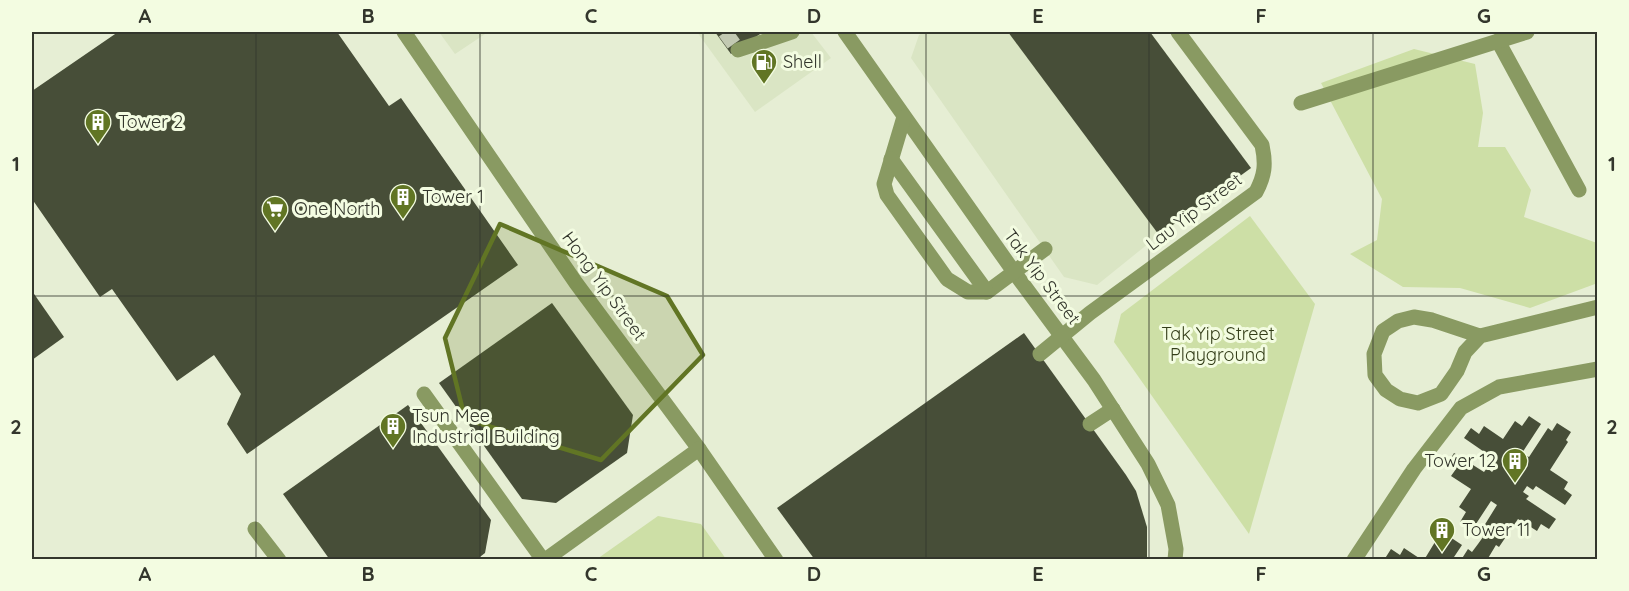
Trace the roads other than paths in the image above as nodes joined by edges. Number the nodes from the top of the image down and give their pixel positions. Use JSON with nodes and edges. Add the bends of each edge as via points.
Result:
{"nodes":[{"id":1,"x":404,"y":32,"type":"edge"},
{"id":2,"x":845,"y":32,"type":"edge"},
{"id":3,"x":1178,"y":32,"type":"edge"},
{"id":4,"x":1527,"y":32,"type":"edge"},
{"id":5,"x":784,"y":33,"type":"edge"},
{"id":6,"x":1498,"y":40,"type":"junction"},
{"id":7,"x":738,"y":50,"type":"dead end"},
{"id":8,"x":1301,"y":102,"type":"dead end"},
{"id":9,"x":904,"y":117,"type":"junction"},
{"id":10,"x":891,"y":159,"type":"junction"},
{"id":11,"x":1579,"y":190,"type":"dead end"},
{"id":12,"x":1045,"y":249,"type":"dead end"},
{"id":13,"x":1014,"y":272,"type":"junction"},
{"id":14,"x":987,"y":292,"type":"junction"},
{"id":15,"x":1598,"y":307,"type":"edge"},
{"id":16,"x":1062,"y":335,"type":"junction"},
{"id":17,"x":1480,"y":336,"type":"junction"},
{"id":18,"x":1040,"y":354,"type":"dead end"},
{"id":19,"x":1598,"y":369,"type":"edge"},
{"id":20,"x":424,"y":394,"type":"dead end"},
{"id":21,"x":1113,"y":409,"type":"junction"},
{"id":22,"x":1090,"y":424,"type":"dead end"},
{"id":23,"x":699,"y":449,"type":"junction"},
{"id":24,"x":255,"y":529,"type":"dead end"},
{"id":25,"x":279,"y":560,"type":"edge"},
{"id":26,"x":544,"y":560,"type":"edge"},
{"id":27,"x":776,"y":560,"type":"edge"},
{"id":28,"x":1175,"y":560,"type":"edge"},
{"id":29,"x":1354,"y":560,"type":"edge"}],
"edges":[{"from":1,"to":23,"type":"street","name":"Hong Yip Street","via":[[576,283]]},
{"from":2,"to":9,"type":"street","name":"Tak Yip Street"},
{"from":3,"to":16,"type":"street","name":"Lau Yip Street","via":[[1262,145],[1264,175],[1256,192]]},
{"from":4,"to":6,"type":"street"},
{"from":5,"to":7,"type":"street"},
{"from":6,"to":8,"type":"street"},
{"from":6,"to":11,"type":"street"},
{"from":9,"to":10,"type":"street"},
{"from":9,"to":13,"type":"street","name":"Tak Yip Street"},
{"from":10,"to":14,"type":"street"},
{"from":10,"to":14,"type":"street","via":[[884,184],[898,212],[947,279],[968,292]]},
{"from":12,"to":13,"type":"street"},
{"from":13,"to":14,"type":"street"},
{"from":13,"to":16,"type":"street","name":"Tak Yip Street"},
{"from":15,"to":17,"type":"street"},
{"from":16,"to":18,"type":"street","name":"Lau Yip Street"},
{"from":16,"to":21,"type":"street","name":"Tak Yip Street"},
{"from":17,"to":17,"type":"street","via":[[1465,352],[1441,394],[1418,403],[1393,395],[1376,375],[1374,354],[1383,331],[1398,321],[1414,317],[1432,320]]},
{"from":19,"to":29,"type":"street","via":[[1499,387],[1461,408],[1414,469]]},
{"from":20,"to":26,"type":"street"},
{"from":21,"to":22,"type":"street"},
{"from":21,"to":28,"type":"street","name":"Tak Yip Street","via":[[1148,464],[1168,506]]},
{"from":23,"to":26,"type":"street"},
{"from":23,"to":27,"type":"street","name":"Hong Yip Street"},
{"from":24,"to":25,"type":"street"}]}
